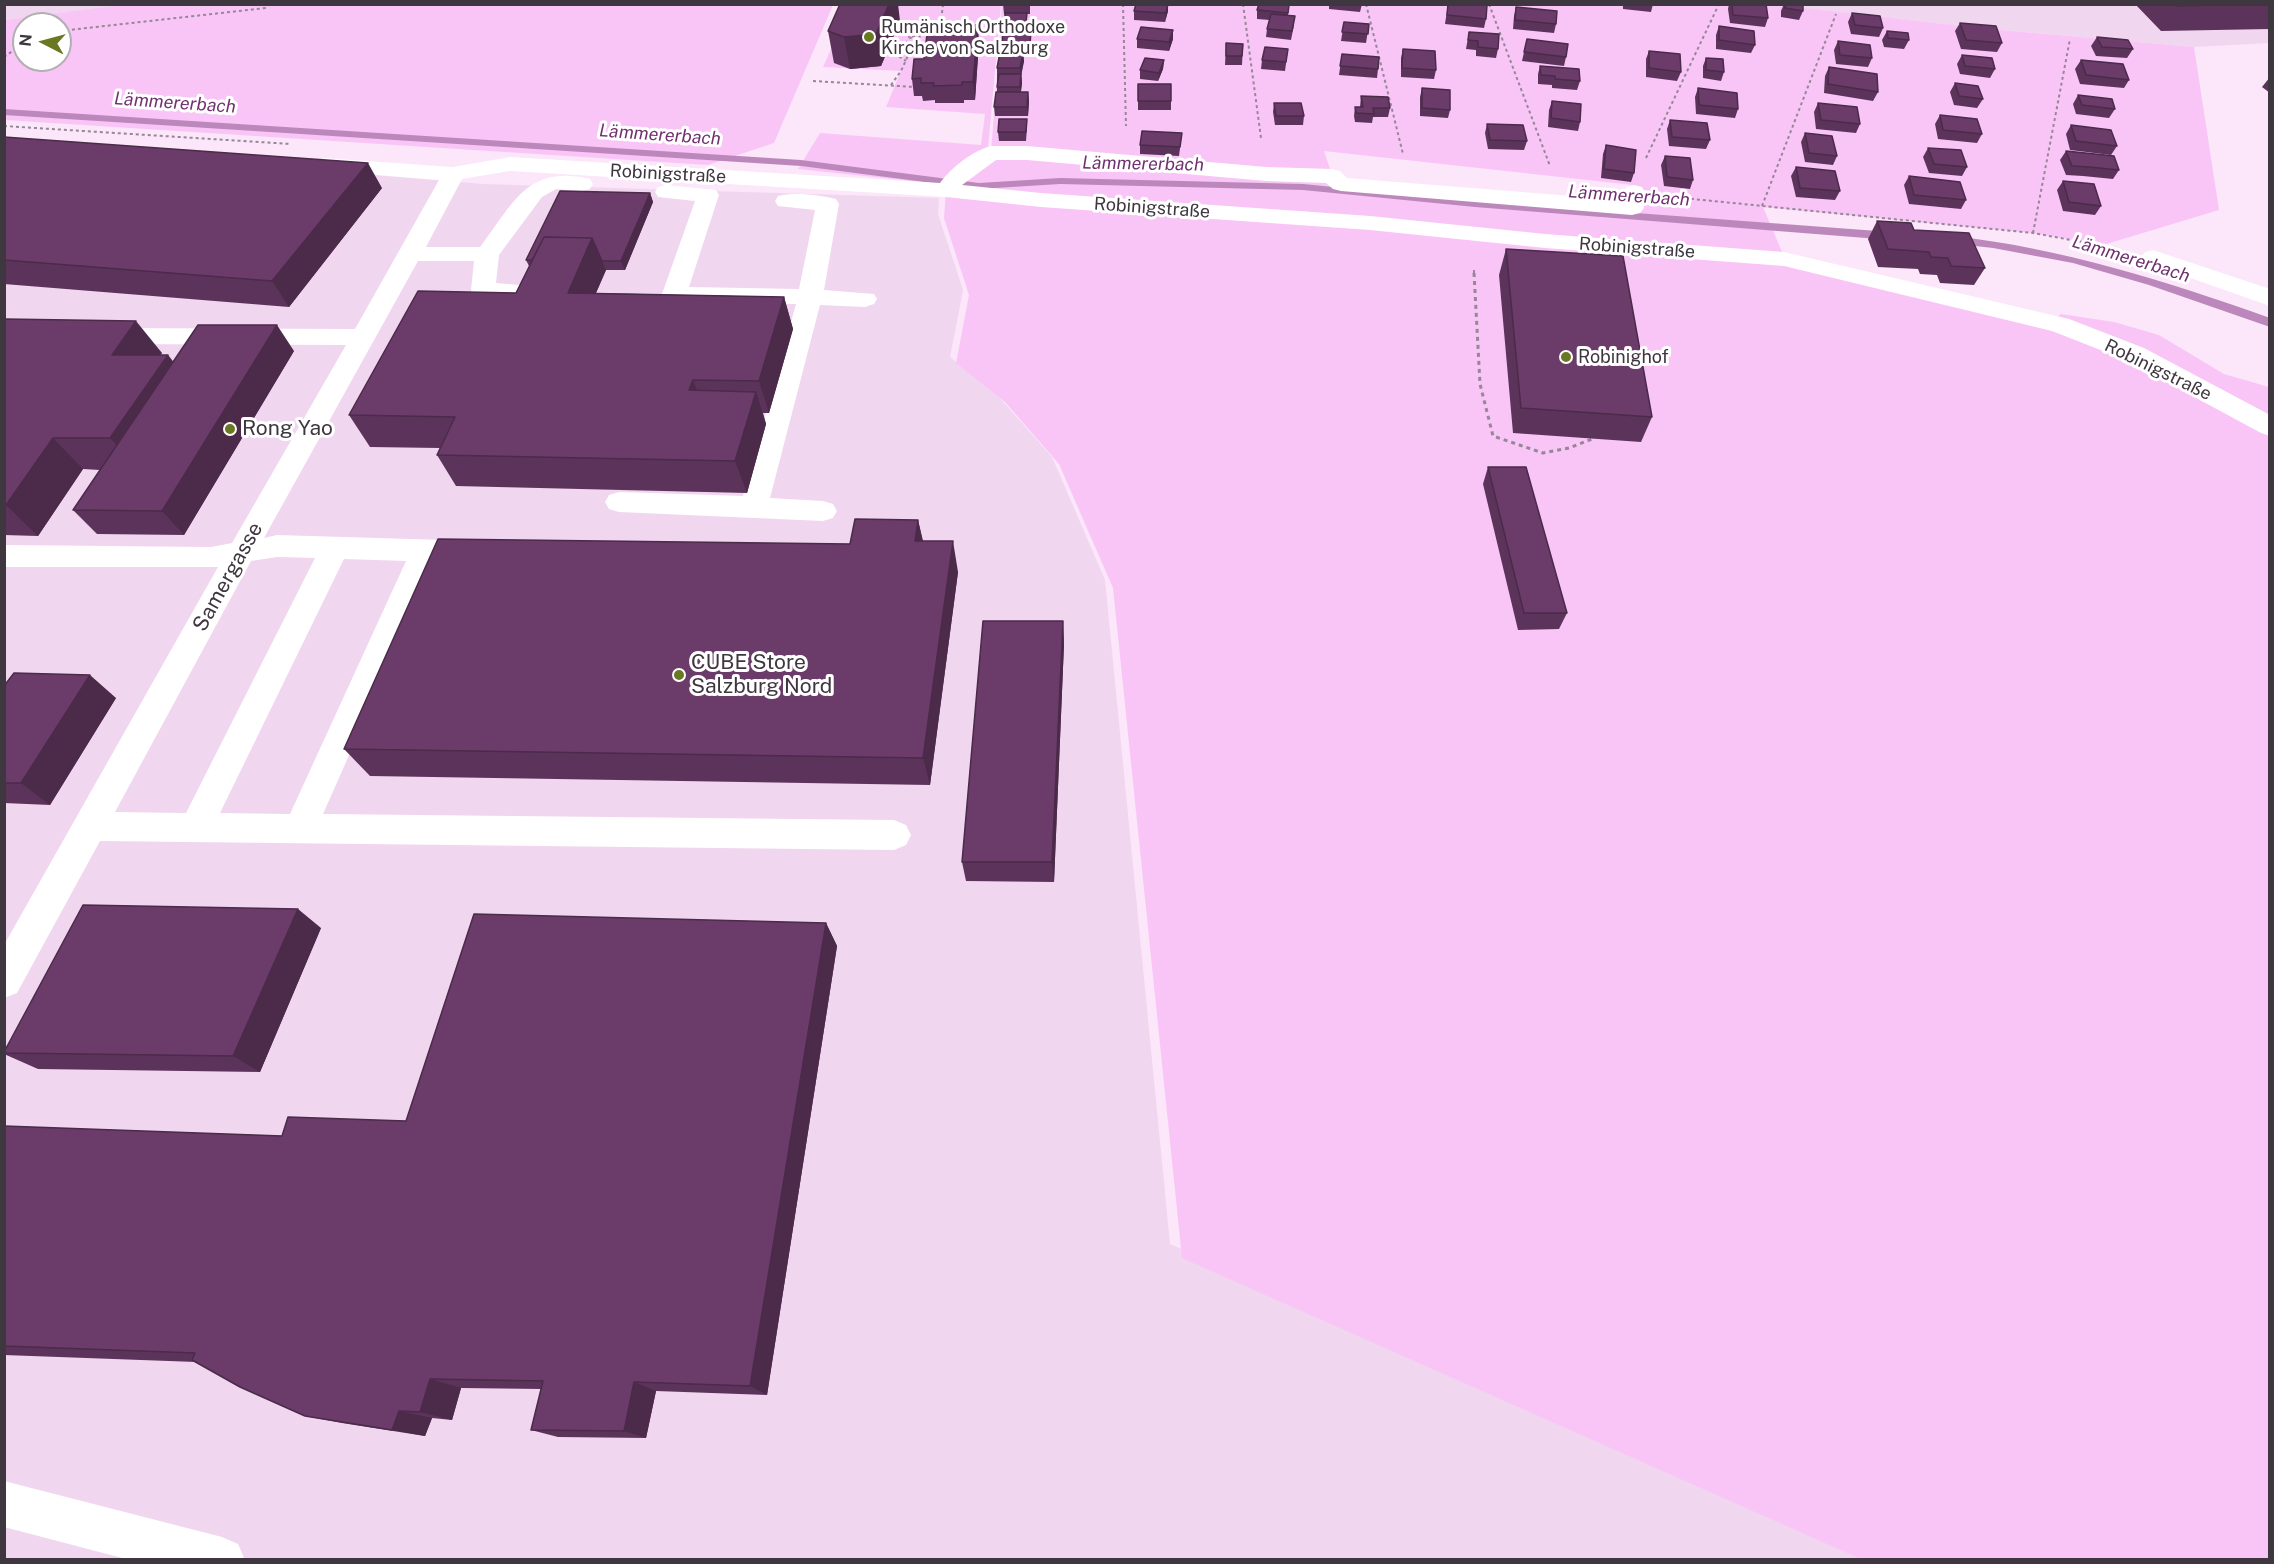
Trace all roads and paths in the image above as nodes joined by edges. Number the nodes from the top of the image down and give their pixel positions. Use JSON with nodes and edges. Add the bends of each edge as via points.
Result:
{"nodes":[{"id":1,"x":943,"y":4,"type":"edge"},
{"id":2,"x":1123,"y":4,"type":"edge"},
{"id":3,"x":1243,"y":4,"type":"edge"},
{"id":4,"x":1366,"y":4,"type":"edge"},
{"id":5,"x":1489,"y":4,"type":"edge"},
{"id":6,"x":1719,"y":4,"type":"edge"},
{"id":7,"x":266,"y":8,"type":"dead end"},
{"id":8,"x":1836,"y":14,"type":"dead end"},
{"id":9,"x":899,"y":24,"type":"dead end"},
{"id":10,"x":916,"y":24,"type":"junction"},
{"id":11,"x":940,"y":26,"type":"junction"},
{"id":12,"x":72,"y":30,"type":"edge"},
{"id":13,"x":916,"y":34,"type":"junction"},
{"id":14,"x":939,"y":39,"type":"edge"},
{"id":15,"x":2070,"y":39,"type":"dead end"},
{"id":16,"x":913,"y":40,"type":"junction"},
{"id":17,"x":906,"y":61,"type":"junction"},
{"id":18,"x":813,"y":81,"type":"dead end"},
{"id":19,"x":890,"y":86,"type":"junction"},
{"id":20,"x":915,"y":87,"type":"edge"},
{"id":21,"x":4,"y":126,"type":"edge"},
{"id":22,"x":292,"y":144,"type":"dead end"},
{"id":23,"x":1405,"y":161,"type":"dead end"},
{"id":24,"x":1127,"y":163,"type":"junction"},
{"id":25,"x":309,"y":164,"type":"edge"},
{"id":26,"x":453,"y":174,"type":"junction"},
{"id":27,"x":1266,"y":174,"type":"junction"},
{"id":28,"x":1554,"y":176,"type":"dead end"},
{"id":29,"x":951,"y":184,"type":"junction"},
{"id":30,"x":1634,"y":192,"type":"junction"},
{"id":31,"x":708,"y":195,"type":"junction"},
{"id":32,"x":1762,"y":206,"type":"junction"},
{"id":33,"x":2033,"y":233,"type":"junction"},
{"id":34,"x":410,"y":254,"type":"junction"},
{"id":35,"x":487,"y":254,"type":"junction"},
{"id":36,"x":2153,"y":257,"type":"joint"},
{"id":37,"x":1473,"y":274,"type":"dead end"},
{"id":38,"x":522,"y":291,"type":"edge"},
{"id":39,"x":810,"y":297,"type":"junction"},
{"id":40,"x":865,"y":298,"type":"dead end"},
{"id":41,"x":2270,"y":298,"type":"edge"},
{"id":42,"x":79,"y":336,"type":"edge"},
{"id":43,"x":362,"y":337,"type":"junction"},
{"id":44,"x":2270,"y":427,"type":"edge"},
{"id":45,"x":1592,"y":439,"type":"edge"},
{"id":46,"x":619,"y":502,"type":"edge"},
{"id":47,"x":754,"y":507,"type":"junction"},
{"id":48,"x":823,"y":511,"type":"dead end"},
{"id":49,"x":335,"y":548,"type":"junction"},
{"id":50,"x":425,"y":550,"type":"junction"},
{"id":51,"x":241,"y":553,"type":"junction"},
{"id":52,"x":502,"y":553,"type":"edge"},
{"id":53,"x":4,"y":556,"type":"edge"},
{"id":54,"x":90,"y":826,"type":"junction"},
{"id":55,"x":196,"y":827,"type":"junction"},
{"id":56,"x":300,"y":829,"type":"junction"},
{"id":57,"x":894,"y":835,"type":"dead end"},
{"id":58,"x":4,"y":981,"type":"edge"},
{"id":59,"x":4,"y":1504,"type":"edge"},
{"id":60,"x":222,"y":1560,"type":"edge"}],
"edges":[{"from":1,"to":11,"type":"path"},
{"from":2,"to":24,"type":"path"},
{"from":3,"to":27,"type":"path"},
{"from":4,"to":23,"type":"path"},
{"from":5,"to":28,"type":"path"},
{"from":6,"to":30,"type":"path","via":[[1633,185]]},
{"from":7,"to":12,"type":"path"},
{"from":8,"to":32,"type":"path"},
{"from":9,"to":10,"type":"path"},
{"from":10,"to":11,"type":"path"},
{"from":10,"to":13,"type":"path"},
{"from":11,"to":14,"type":"path"},
{"from":13,"to":16,"type":"path","via":[[909,37]]},
{"from":13,"to":16,"type":"path","via":[[921,37]]},
{"from":15,"to":33,"type":"path"},
{"from":16,"to":17,"type":"path"},
{"from":16,"to":17,"type":"path","via":[[888,50]]},
{"from":17,"to":19,"type":"path"},
{"from":18,"to":19,"type":"path"},
{"from":19,"to":20,"type":"path"},
{"from":21,"to":22,"type":"path"},
{"from":24,"to":27,"type":"street"},
{"from":24,"to":29,"type":"street","via":[[991,153]]},
{"from":25,"to":26,"type":"street","name":"Robinigstraße"},
{"from":26,"to":29,"type":"street","name":"Robinigstraße","via":[[510,164]]},
{"from":26,"to":34,"type":"street","name":"Samergasse"},
{"from":27,"to":30,"type":"street","via":[[1332,176],[1341,184],[1632,208]]},
{"from":29,"to":44,"type":"street","name":"Robinigstraße","via":[[1041,200],[1370,223],[1545,242],[1784,259],[2060,325],[2134,354]]},
{"from":30,"to":32,"type":"path"},
{"from":31,"to":35,"type":"street","via":[[552,182],[534,192]]},
{"from":31,"to":39,"type":"street","via":[[828,204]]},
{"from":31,"to":39,"type":"street","via":[[674,294]]},
{"from":32,"to":33,"type":"path"},
{"from":33,"to":36,"type":"path"},
{"from":34,"to":35,"type":"street"},
{"from":34,"to":43,"type":"street","name":"Samergasse"},
{"from":35,"to":38,"type":"street","via":[[483,290]]},
{"from":36,"to":41,"type":"street"},
{"from":37,"to":45,"type":"path","via":[[1480,384],[1493,436],[1543,453]]},
{"from":39,"to":40,"type":"street"},
{"from":39,"to":47,"type":"street"},
{"from":42,"to":43,"type":"street"},
{"from":43,"to":51,"type":"street","name":"Samergasse"},
{"from":46,"to":47,"type":"street"},
{"from":47,"to":48,"type":"street"},
{"from":49,"to":50,"type":"street"},
{"from":49,"to":51,"type":"street","via":[[277,546]]},
{"from":49,"to":55,"type":"street"},
{"from":50,"to":52,"type":"street"},
{"from":50,"to":56,"type":"street"},
{"from":51,"to":53,"type":"street","via":[[211,558]]},
{"from":51,"to":54,"type":"street","name":"Samergasse"},
{"from":54,"to":55,"type":"street"},
{"from":54,"to":58,"type":"street","name":"Samergasse"},
{"from":55,"to":56,"type":"street"},
{"from":56,"to":57,"type":"street"},
{"from":59,"to":60,"type":"street"}]}
